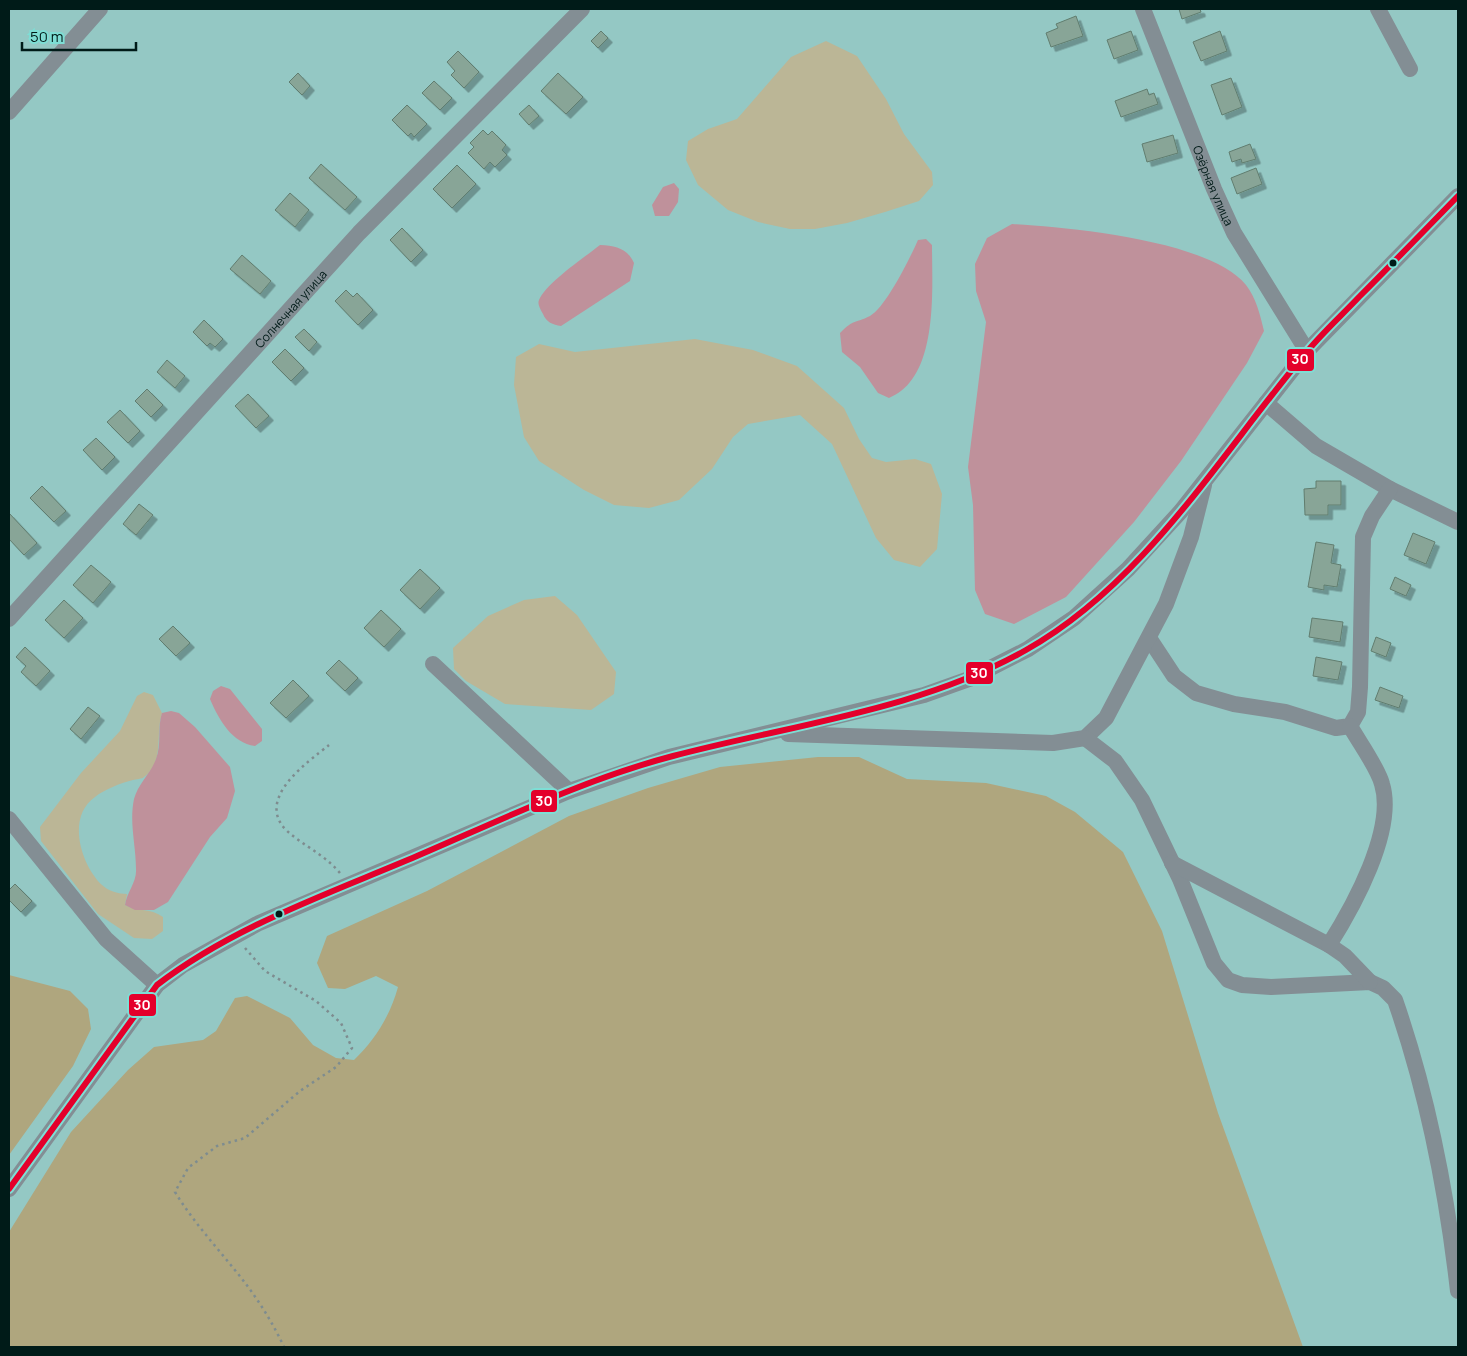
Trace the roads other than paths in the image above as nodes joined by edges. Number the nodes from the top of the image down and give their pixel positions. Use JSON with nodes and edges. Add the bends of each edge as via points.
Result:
{"nodes":[{"id":1,"x":100,"y":9,"type":"edge"},
{"id":2,"x":582,"y":9,"type":"edge"},
{"id":3,"x":1143,"y":9,"type":"edge"},
{"id":4,"x":1378,"y":9,"type":"edge"},
{"id":5,"x":1410,"y":70,"type":"dead end"},
{"id":6,"x":9,"y":112,"type":"edge"},
{"id":7,"x":1458,"y":196,"type":"edge"},
{"id":8,"x":1307,"y":351,"type":"junction"},
{"id":9,"x":1266,"y":403,"type":"junction"},
{"id":10,"x":1206,"y":478,"type":"junction"},
{"id":11,"x":1390,"y":489,"type":"junction"},
{"id":12,"x":1458,"y":522,"type":"edge"},
{"id":13,"x":9,"y":619,"type":"edge"},
{"id":14,"x":1149,"y":638,"type":"junction"},
{"id":15,"x":433,"y":664,"type":"dead end"},
{"id":16,"x":1350,"y":726,"type":"junction"},
{"id":17,"x":764,"y":733,"type":"junction"},
{"id":18,"x":1085,"y":738,"type":"junction"},
{"id":19,"x":569,"y":791,"type":"junction"},
{"id":20,"x":9,"y":819,"type":"edge"},
{"id":21,"x":1172,"y":862,"type":"junction"},
{"id":22,"x":1329,"y":945,"type":"junction"},
{"id":23,"x":1370,"y":982,"type":"junction"},
{"id":24,"x":157,"y":986,"type":"junction"},
{"id":25,"x":9,"y":1189,"type":"edge"},
{"id":26,"x":1458,"y":1291,"type":"edge"}],
"edges":[{"from":1,"to":6,"type":"street"},
{"from":2,"to":13,"type":"street","name":"Солнечная улица","via":[[360,233]]},
{"from":3,"to":8,"type":"street","name":"Озёрная улица","via":[[1234,233]]},
{"from":4,"to":5,"type":"street"},
{"from":7,"to":8,"type":"street"},
{"from":8,"to":9,"type":"street"},
{"from":9,"to":10,"type":"street"},
{"from":9,"to":11,"type":"street","via":[[1316,446]]},
{"from":10,"to":14,"type":"street","via":[[1191,537],[1166,604]]},
{"from":10,"to":17,"type":"street","via":[[1128,569],[1074,618],[1028,649],[969,679],[924,696]]},
{"from":11,"to":12,"type":"street"},
{"from":11,"to":16,"type":"street","via":[[1363,537],[1360,687],[1358,712]]},
{"from":14,"to":16,"type":"street","via":[[1174,676],[1196,693],[1234,704],[1285,712],[1336,728]]},
{"from":14,"to":18,"type":"street","via":[[1106,718]]},
{"from":15,"to":19,"type":"street"},
{"from":16,"to":22,"type":"street","via":[[1382,784],[1385,816],[1373,857],[1352,908]]},
{"from":17,"to":18,"type":"street","via":[[1053,743]]},
{"from":17,"to":19,"type":"street","via":[[669,757]]},
{"from":18,"to":21,"type":"street","via":[[1115,761],[1142,800]]},
{"from":19,"to":24,"type":"street","via":[[257,924],[183,964]]},
{"from":20,"to":24,"type":"street","via":[[106,939]]},
{"from":21,"to":22,"type":"street"},
{"from":21,"to":23,"type":"street","via":[[1214,963],[1228,980],[1242,985],[1272,987]]},
{"from":22,"to":23,"type":"street","via":[[1345,956]]},
{"from":23,"to":26,"type":"street","via":[[1383,988],[1395,1000],[1401,1016],[1430,1123],[1451,1230]]},
{"from":24,"to":25,"type":"street"}]}
